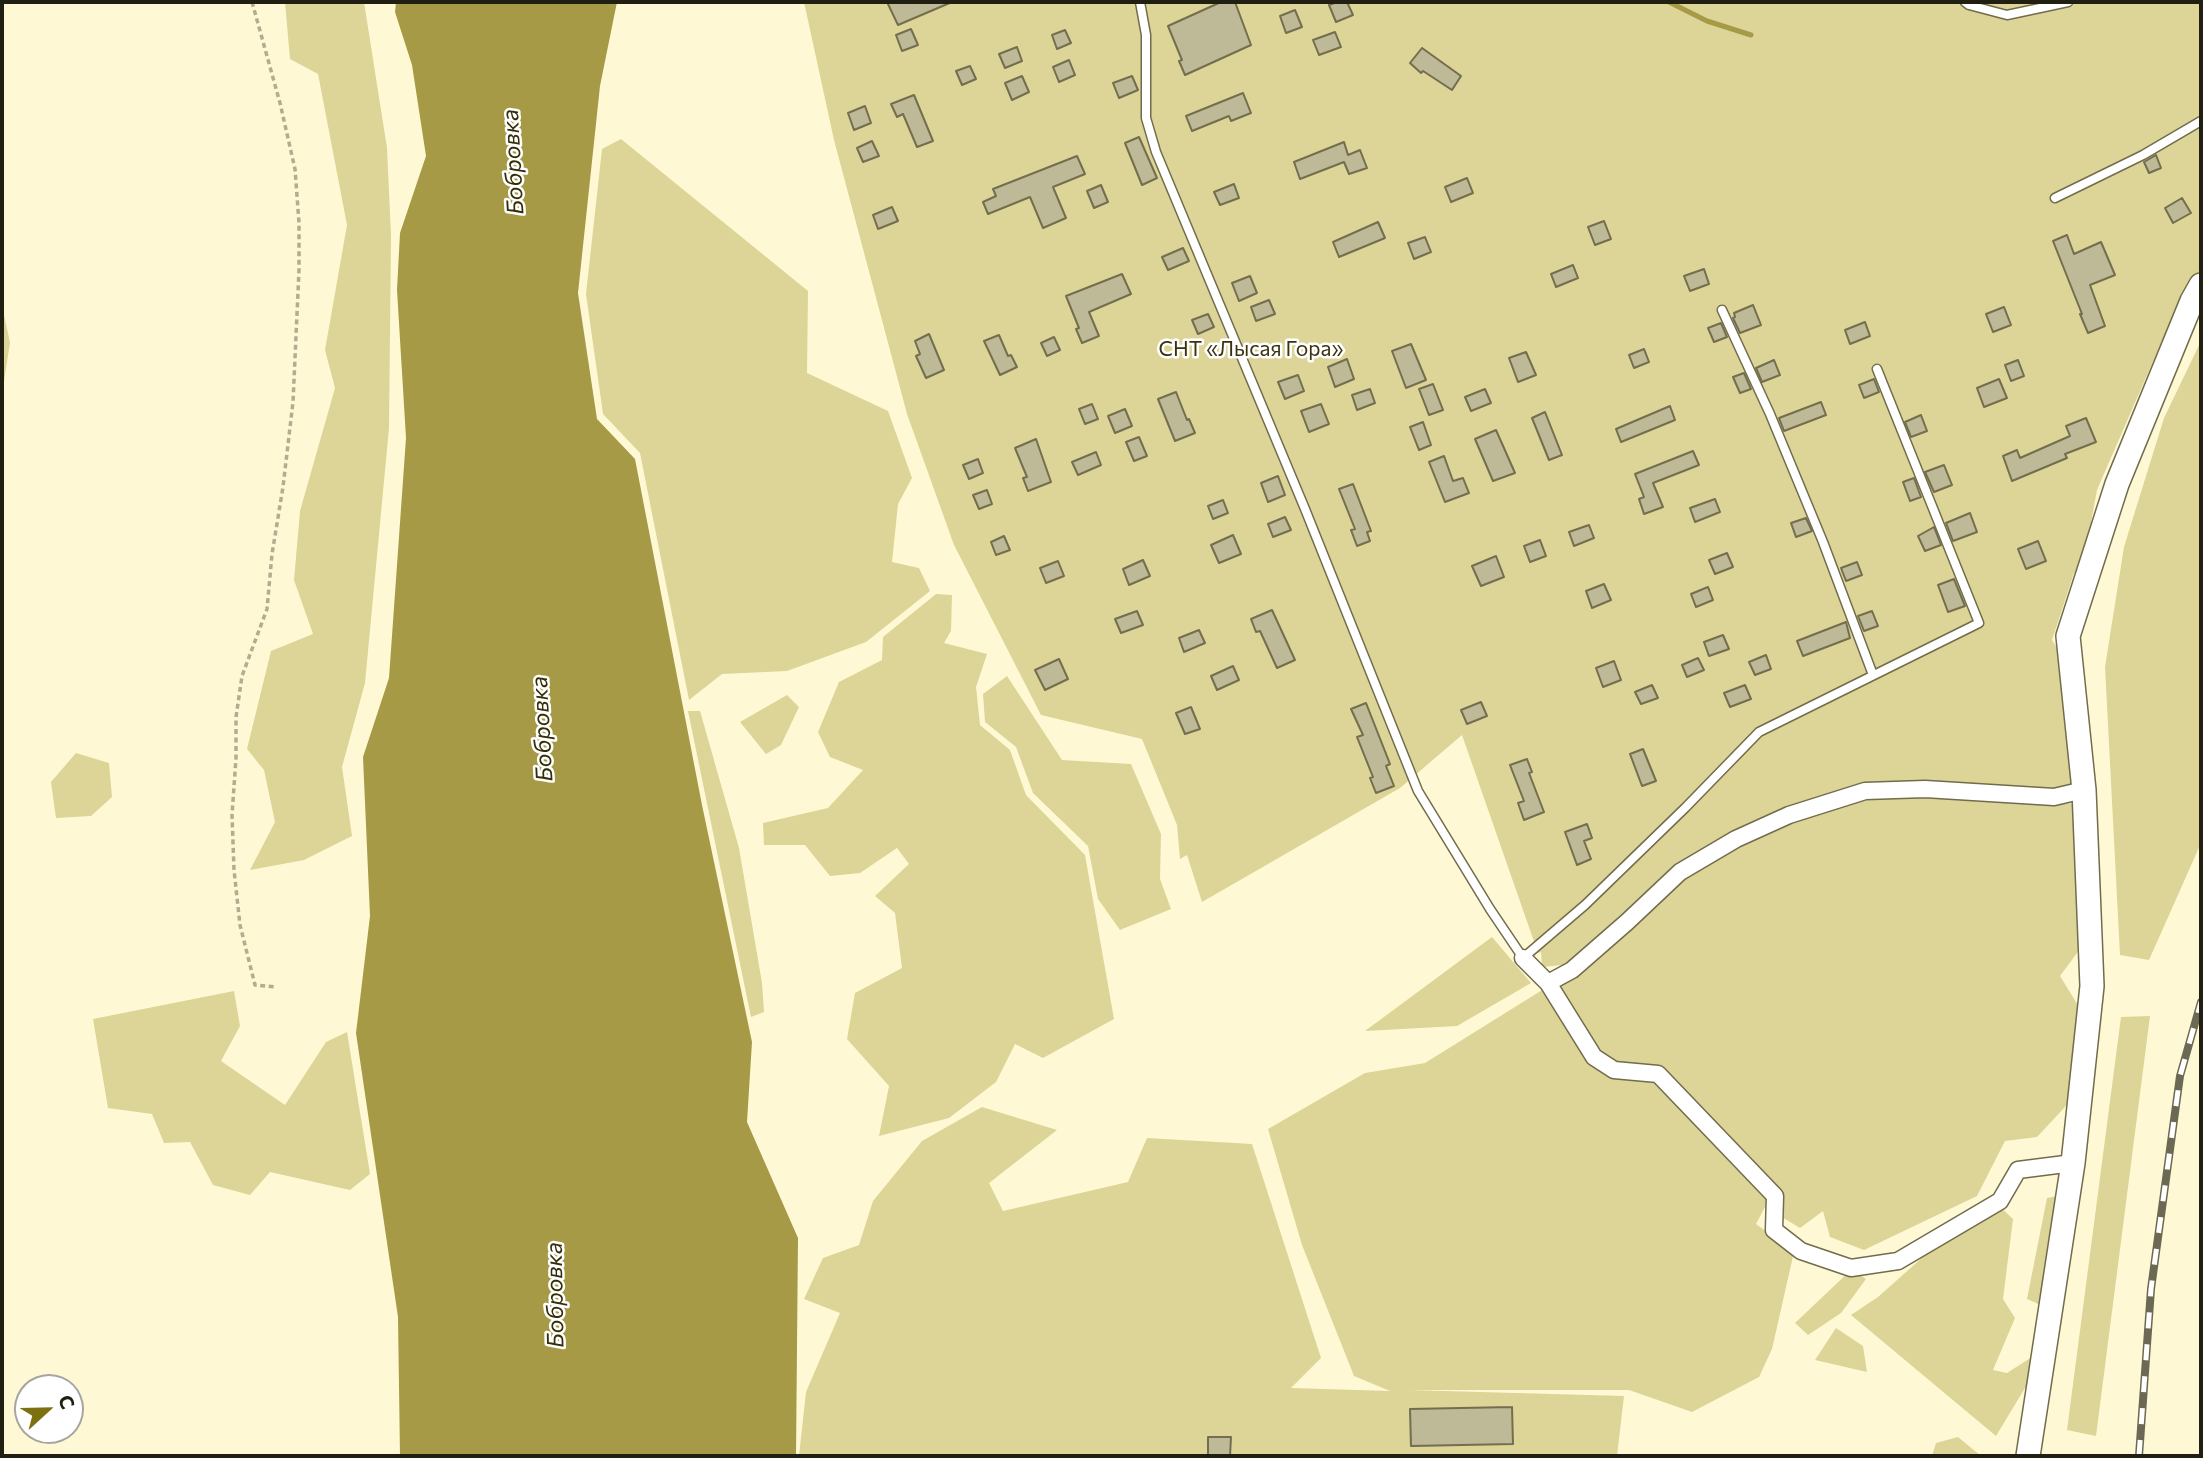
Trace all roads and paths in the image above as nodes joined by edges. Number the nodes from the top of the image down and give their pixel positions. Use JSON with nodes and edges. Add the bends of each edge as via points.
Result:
{"nodes":[{"id":1,"x":252,"y":2,"type":"edge"},
{"id":2,"x":1140,"y":2,"type":"edge"},
{"id":3,"x":1965,"y":2,"type":"edge"},
{"id":4,"x":2068,"y":2,"type":"edge"},
{"id":5,"x":2201,"y":121,"type":"edge"},
{"id":6,"x":2055,"y":198,"type":"dead end"},
{"id":7,"x":2201,"y":285,"type":"edge"},
{"id":8,"x":1722,"y":310,"type":"dead end"},
{"id":9,"x":1877,"y":369,"type":"dead end"},
{"id":10,"x":1873,"y":675,"type":"junction"},
{"id":11,"x":2084,"y":790,"type":"junction"},
{"id":12,"x":1523,"y":958,"type":"junction"},
{"id":13,"x":1548,"y":983,"type":"junction"},
{"id":14,"x":276,"y":987,"type":"dead end"},
{"id":15,"x":2073,"y":1163,"type":"junction"},
{"id":16,"x":2028,"y":1456,"type":"edge"}],
"edges":[{"from":1,"to":14,"type":"path","via":[[295,169],[299,223],[285,474],[267,609],[242,676],[232,815],[240,925],[255,985]]},
{"from":2,"to":12,"type":"lane","via":[[1146,34],[1146,118],[1156,152],[1418,791]]},
{"from":3,"to":4,"type":"lane","via":[[2007,15]]},
{"from":5,"to":6,"type":"lane"},
{"from":7,"to":11,"type":"main road","via":[[2117,484],[2067,636]]},
{"from":8,"to":10,"type":"lane","via":[[1824,542]]},
{"from":9,"to":10,"type":"lane","via":[[1979,623]]},
{"from":10,"to":12,"type":"lane","via":[[1759,732],[1585,905]]},
{"from":11,"to":13,"type":"street","via":[[2054,797],[1925,789],[1865,791],[1789,815],[1680,872],[1572,970]]},
{"from":11,"to":15,"type":"main road","via":[[2092,986]]},
{"from":12,"to":13,"type":"street"},
{"from":13,"to":15,"type":"street","via":[[1594,1057],[1614,1070],[1658,1074],[1775,1196],[1774,1230],[1801,1251],[1826,1260],[1851,1268],[1898,1261],[2000,1201],[2018,1170]]},
{"from":15,"to":16,"type":"main road"}]}
